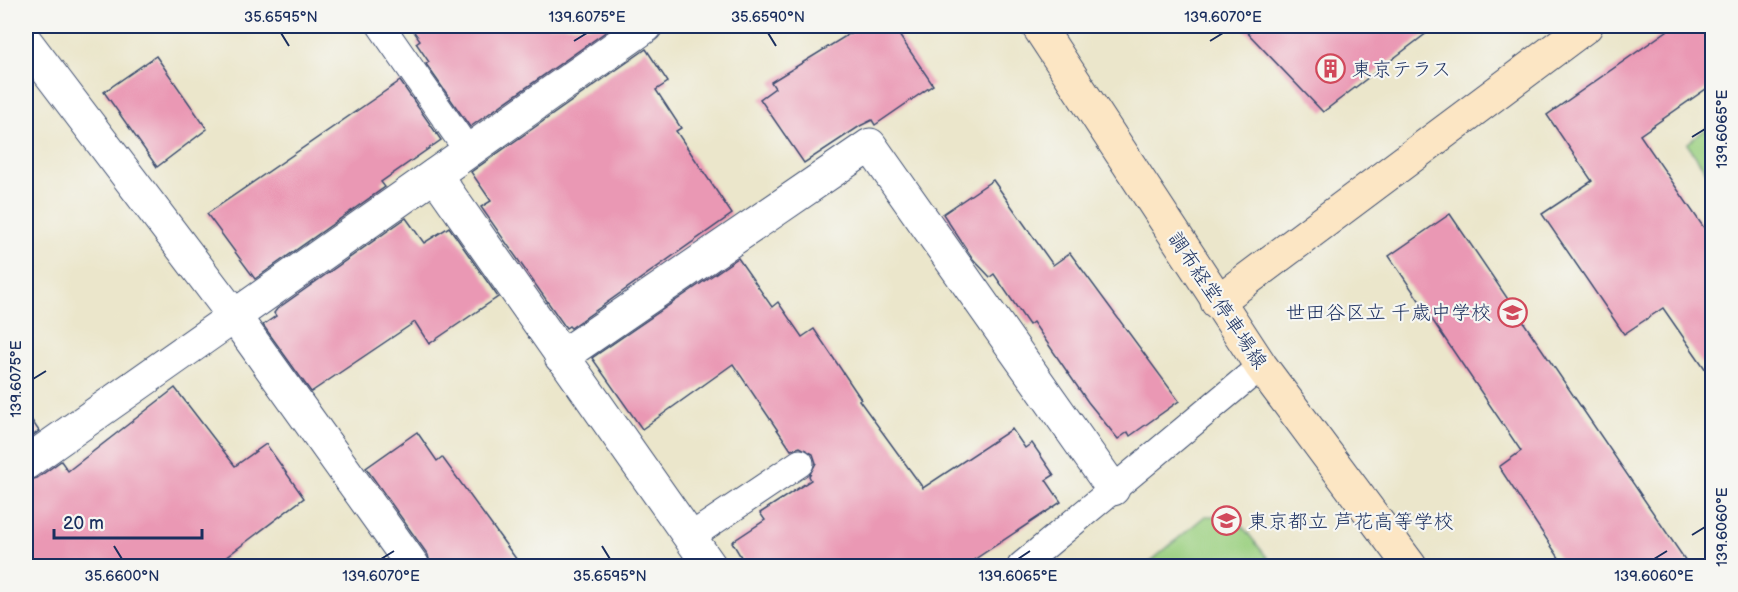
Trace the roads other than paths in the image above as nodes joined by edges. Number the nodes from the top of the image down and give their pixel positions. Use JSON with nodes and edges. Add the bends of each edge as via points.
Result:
{"nodes":[{"id":1,"x":381,"y":26,"type":"edge"},
{"id":2,"x":646,"y":26,"type":"edge"},
{"id":3,"x":1038,"y":26,"type":"edge"},
{"id":4,"x":1586,"y":26,"type":"edge"},
{"id":5,"x":26,"y":42,"type":"edge"},
{"id":6,"x":468,"y":151,"type":"junction"},
{"id":7,"x":435,"y":175,"type":"junction"},
{"id":8,"x":1217,"y":302,"type":"junction"},
{"id":9,"x":234,"y":316,"type":"junction"},
{"id":10,"x":561,"y":357,"type":"junction"},
{"id":11,"x":1261,"y":366,"type":"junction"},
{"id":12,"x":26,"y":463,"type":"edge"},
{"id":13,"x":800,"y":463,"type":"dead end"},
{"id":14,"x":1113,"y":489,"type":"junction"},
{"id":15,"x":690,"y":537,"type":"junction"},
{"id":16,"x":405,"y":563,"type":"edge"},
{"id":17,"x":710,"y":567,"type":"edge"},
{"id":18,"x":1021,"y":567,"type":"edge"},
{"id":19,"x":1410,"y":567,"type":"edge"}],
"edges":[{"from":1,"to":6,"type":"lane"},
{"from":2,"to":6,"type":"street"},
{"from":3,"to":8,"type":"main road","name":"調布経堂停車場線"},
{"from":4,"to":8,"type":"main road"},
{"from":5,"to":9,"type":"street"},
{"from":6,"to":7,"type":"street"},
{"from":7,"to":9,"type":"street"},
{"from":7,"to":10,"type":"street"},
{"from":8,"to":11,"type":"main road","name":"調布経堂停車場線"},
{"from":9,"to":12,"type":"street"},
{"from":9,"to":16,"type":"street"},
{"from":10,"to":14,"type":"street","via":[[870,145]]},
{"from":10,"to":15,"type":"street"},
{"from":11,"to":14,"type":"lane"},
{"from":11,"to":19,"type":"main road","name":"調布経堂停車場線"},
{"from":13,"to":15,"type":"lane"},
{"from":14,"to":18,"type":"lane"},
{"from":15,"to":17,"type":"street"}]}
